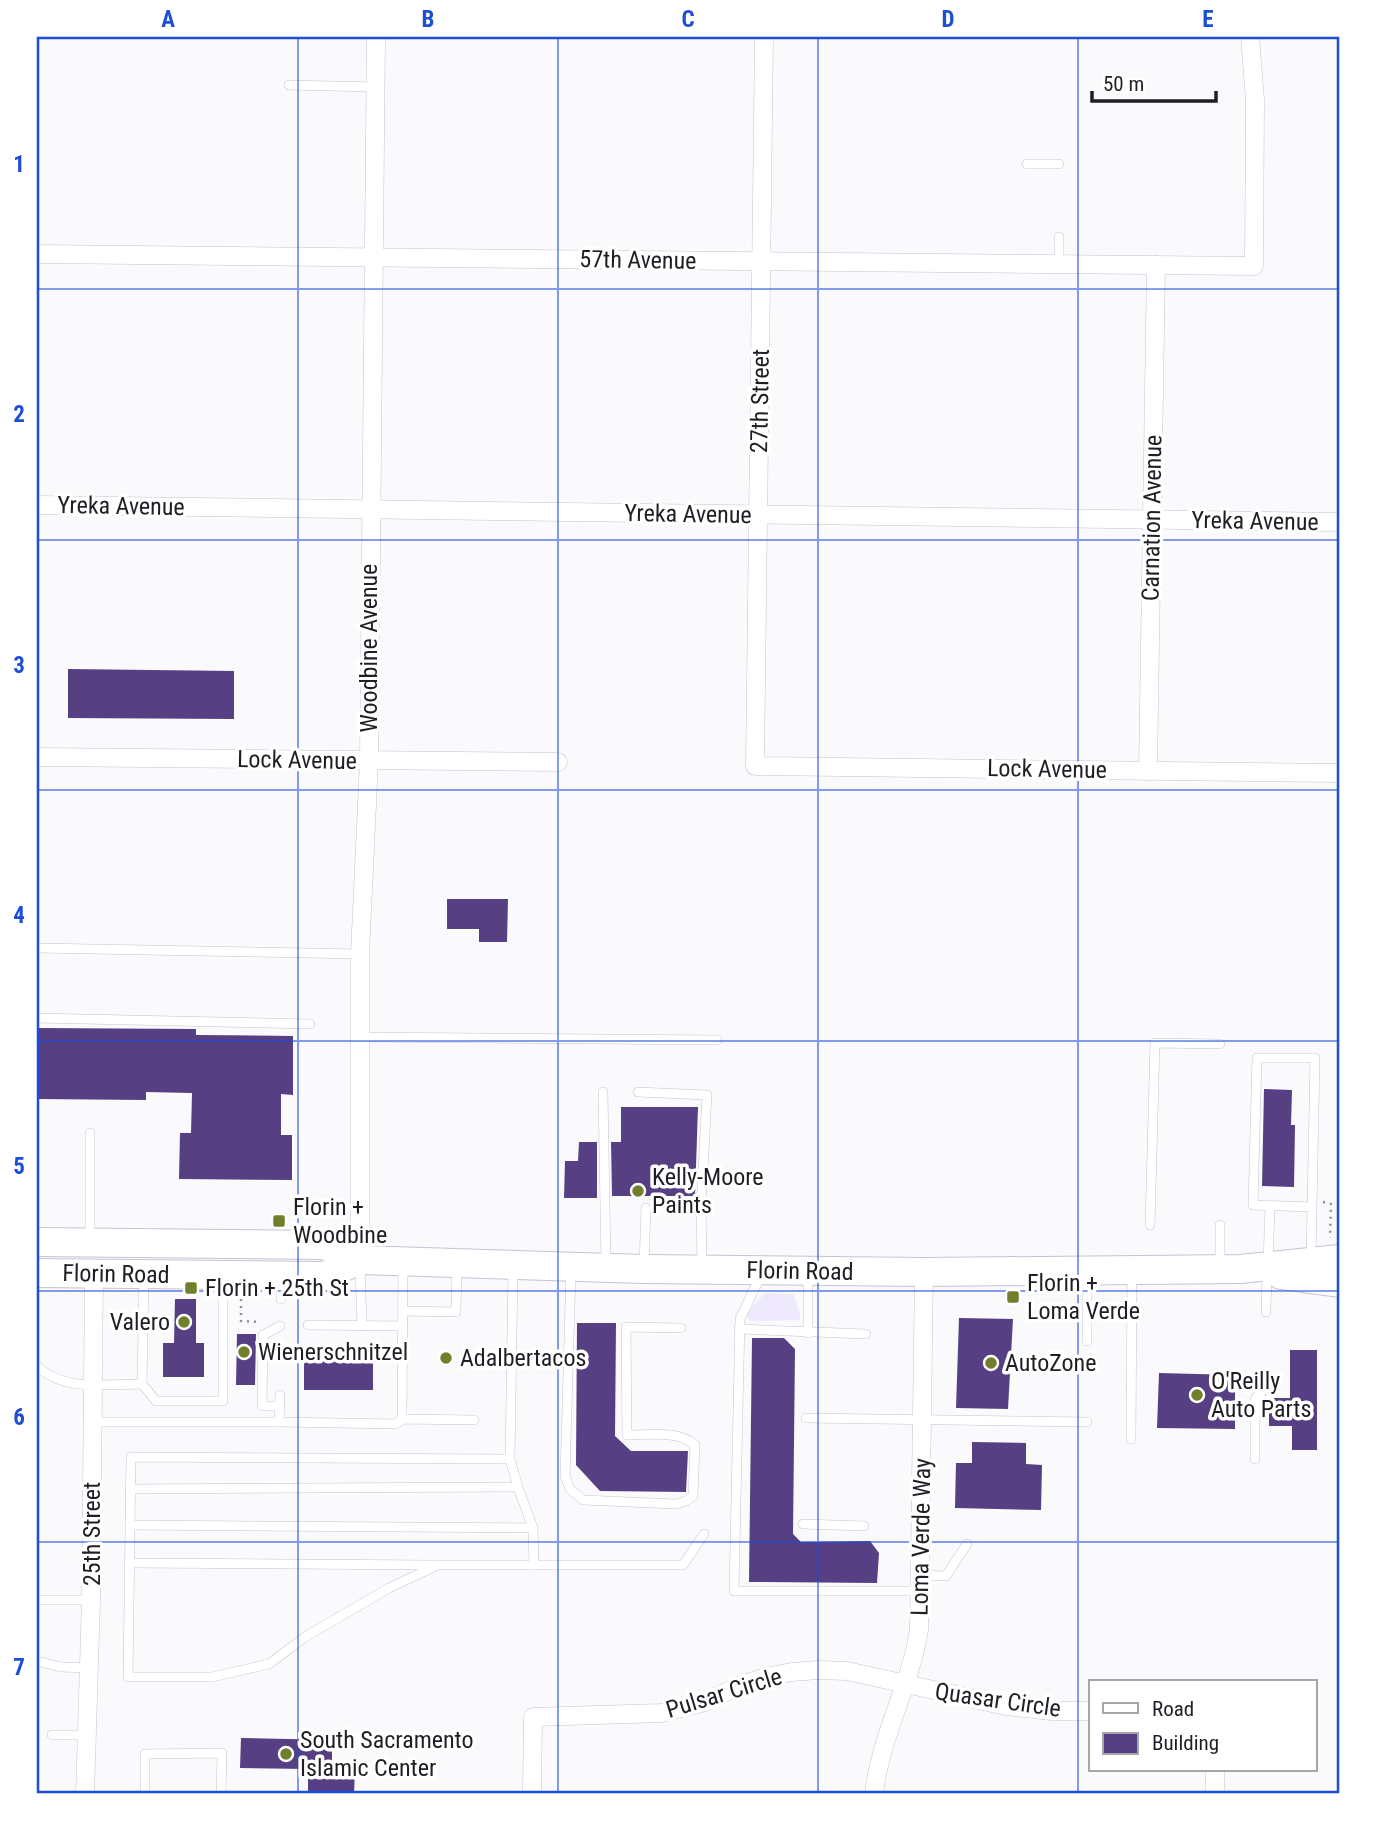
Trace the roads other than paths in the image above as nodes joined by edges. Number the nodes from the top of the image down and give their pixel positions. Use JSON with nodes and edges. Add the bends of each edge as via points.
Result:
{"nodes":[{"id":1,"x":376,"y":37,"type":"edge"},
{"id":2,"x":765,"y":37,"type":"edge"},
{"id":3,"x":1250,"y":37,"type":"edge"},
{"id":4,"x":289,"y":85,"type":"dead end"},
{"id":5,"x":375,"y":87,"type":"junction"},
{"id":6,"x":1027,"y":164,"type":"dead end"},
{"id":7,"x":1059,"y":164,"type":"dead end"},
{"id":8,"x":1059,"y":237,"type":"dead end"},
{"id":9,"x":37,"y":254,"type":"edge"},
{"id":10,"x":373,"y":257,"type":"junction"},
{"id":11,"x":761,"y":261,"type":"junction"},
{"id":12,"x":1059,"y":264,"type":"junction"},
{"id":13,"x":1156,"y":265,"type":"junction"},
{"id":14,"x":37,"y":505,"type":"edge"},
{"id":15,"x":370,"y":509,"type":"junction"},
{"id":16,"x":758,"y":515,"type":"junction"},
{"id":17,"x":1152,"y":520,"type":"junction"},
{"id":18,"x":1339,"y":522,"type":"edge"},
{"id":19,"x":37,"y":757,"type":"edge"},
{"id":20,"x":369,"y":761,"type":"junction"},
{"id":21,"x":558,"y":762,"type":"dead end"},
{"id":22,"x":755,"y":766,"type":"joint"},
{"id":23,"x":1148,"y":771,"type":"junction"},
{"id":24,"x":1339,"y":773,"type":"edge"},
{"id":25,"x":37,"y":948,"type":"edge"},
{"id":26,"x":360,"y":954,"type":"junction"},
{"id":27,"x":37,"y":1018,"type":"edge"},
{"id":28,"x":310,"y":1024,"type":"dead end"},
{"id":29,"x":360,"y":1037,"type":"junction"},
{"id":30,"x":717,"y":1040,"type":"dead end"},
{"id":31,"x":1220,"y":1044,"type":"dead end"},
{"id":32,"x":603,"y":1092,"type":"dead end"},
{"id":33,"x":638,"y":1092,"type":"dead end"},
{"id":34,"x":90,"y":1133,"type":"dead end"},
{"id":35,"x":1270,"y":1206,"type":"junction"},
{"id":36,"x":1312,"y":1207,"type":"junction"},
{"id":37,"x":646,"y":1208,"type":"dead end"},
{"id":38,"x":1150,"y":1224,"type":"dead end"},
{"id":39,"x":1220,"y":1225,"type":"dead end"},
{"id":40,"x":37,"y":1242,"type":"edge"},
{"id":41,"x":90,"y":1242,"type":"junction"},
{"id":42,"x":157,"y":1243,"type":"junction"},
{"id":43,"x":1339,"y":1258,"type":"edge"},
{"id":44,"x":360,"y":1260,"type":"junction"},
{"id":45,"x":403,"y":1262,"type":"junction"},
{"id":46,"x":1311,"y":1262,"type":"junction"},
{"id":47,"x":37,"y":1264,"type":"edge"},
{"id":48,"x":457,"y":1264,"type":"junction"},
{"id":49,"x":513,"y":1266,"type":"junction"},
{"id":50,"x":571,"y":1268,"type":"junction"},
{"id":51,"x":607,"y":1268,"type":"junction"},
{"id":52,"x":645,"y":1269,"type":"junction"},
{"id":53,"x":1249,"y":1269,"type":"junction"},
{"id":54,"x":702,"y":1270,"type":"junction"},
{"id":55,"x":764,"y":1270,"type":"junction"},
{"id":56,"x":1132,"y":1270,"type":"junction"},
{"id":57,"x":808,"y":1271,"type":"junction"},
{"id":58,"x":1087,"y":1271,"type":"junction"},
{"id":59,"x":924,"y":1272,"type":"junction"},
{"id":60,"x":37,"y":1273,"type":"edge"},
{"id":61,"x":94,"y":1274,"type":"junction"},
{"id":62,"x":144,"y":1274,"type":"junction"},
{"id":63,"x":222,"y":1275,"type":"junction"},
{"id":64,"x":1339,"y":1283,"type":"edge"},
{"id":65,"x":403,"y":1311,"type":"junction"},
{"id":66,"x":1266,"y":1312,"type":"dead end"},
{"id":67,"x":308,"y":1325,"type":"dead end"},
{"id":68,"x":280,"y":1326,"type":"dead end"},
{"id":69,"x":362,"y":1326,"type":"junction"},
{"id":70,"x":402,"y":1326,"type":"junction"},
{"id":71,"x":681,"y":1328,"type":"dead end"},
{"id":72,"x":739,"y":1329,"type":"junction"},
{"id":73,"x":808,"y":1332,"type":"junction"},
{"id":74,"x":866,"y":1334,"type":"dead end"},
{"id":75,"x":1087,"y":1341,"type":"dead end"},
{"id":76,"x":37,"y":1366,"type":"edge"},
{"id":77,"x":93,"y":1384,"type":"junction"},
{"id":78,"x":142,"y":1384,"type":"junction"},
{"id":79,"x":1267,"y":1386,"type":"dead end"},
{"id":80,"x":280,"y":1395,"type":"dead end"},
{"id":81,"x":280,"y":1406,"type":"junction"},
{"id":82,"x":806,"y":1418,"type":"dead end"},
{"id":83,"x":922,"y":1418,"type":"junction"},
{"id":84,"x":402,"y":1419,"type":"junction"},
{"id":85,"x":474,"y":1420,"type":"dead end"},
{"id":86,"x":93,"y":1422,"type":"junction"},
{"id":87,"x":279,"y":1422,"type":"junction"},
{"id":88,"x":1087,"y":1422,"type":"dead end"},
{"id":89,"x":1131,"y":1439,"type":"dead end"},
{"id":90,"x":510,"y":1459,"type":"junction"},
{"id":91,"x":1255,"y":1459,"type":"dead end"},
{"id":92,"x":518,"y":1488,"type":"junction"},
{"id":93,"x":130,"y":1489,"type":"junction"},
{"id":94,"x":803,"y":1524,"type":"dead end"},
{"id":95,"x":130,"y":1525,"type":"junction"},
{"id":96,"x":864,"y":1526,"type":"dead end"},
{"id":97,"x":533,"y":1528,"type":"junction"},
{"id":98,"x":704,"y":1534,"type":"dead end"},
{"id":99,"x":967,"y":1544,"type":"dead end"},
{"id":100,"x":130,"y":1563,"type":"junction"},
{"id":101,"x":438,"y":1565,"type":"junction"},
{"id":102,"x":534,"y":1565,"type":"junction"},
{"id":103,"x":920,"y":1583,"type":"junction"},
{"id":104,"x":37,"y":1600,"type":"edge"},
{"id":105,"x":91,"y":1600,"type":"junction"},
{"id":106,"x":37,"y":1661,"type":"edge"},
{"id":107,"x":88,"y":1668,"type":"junction"},
{"id":108,"x":906,"y":1685,"type":"junction"},
{"id":109,"x":1089,"y":1711,"type":"edge"},
{"id":110,"x":51,"y":1735,"type":"dead end"},
{"id":111,"x":86,"y":1735,"type":"junction"},
{"id":112,"x":1215,"y":1772,"type":"edge"},
{"id":113,"x":85,"y":1794,"type":"edge"},
{"id":114,"x":145,"y":1794,"type":"edge"},
{"id":115,"x":221,"y":1794,"type":"edge"},
{"id":116,"x":532,"y":1794,"type":"edge"},
{"id":117,"x":874,"y":1794,"type":"edge"},
{"id":118,"x":1215,"y":1794,"type":"edge"}],
"edges":[{"from":1,"to":5,"type":"street","name":"Woodbine Avenue"},
{"from":2,"to":11,"type":"street","name":"27th Street"},
{"from":3,"to":13,"type":"street","name":"57th Avenue","via":[[1255,100],[1254,266]]},
{"from":4,"to":5,"type":"lane"},
{"from":5,"to":10,"type":"street","name":"Woodbine Avenue"},
{"from":6,"to":7,"type":"lane"},
{"from":8,"to":12,"type":"lane"},
{"from":9,"to":10,"type":"street","name":"57th Avenue"},
{"from":10,"to":11,"type":"street","name":"57th Avenue"},
{"from":10,"to":15,"type":"street","name":"Woodbine Avenue"},
{"from":11,"to":12,"type":"street","name":"57th Avenue"},
{"from":11,"to":16,"type":"street","name":"27th Street"},
{"from":12,"to":13,"type":"street","name":"57th Avenue"},
{"from":13,"to":17,"type":"street","name":"Carnation Avenue"},
{"from":14,"to":15,"type":"street","name":"Yreka Avenue"},
{"from":15,"to":16,"type":"street","name":"Yreka Avenue"},
{"from":15,"to":20,"type":"street","name":"Woodbine Avenue"},
{"from":16,"to":17,"type":"street","name":"Yreka Avenue"},
{"from":16,"to":22,"type":"street","name":"27th Street"},
{"from":17,"to":18,"type":"street","name":"Yreka Avenue"},
{"from":17,"to":23,"type":"street","name":"Carnation Avenue"},
{"from":19,"to":20,"type":"street","name":"Lock Avenue"},
{"from":20,"to":21,"type":"street","name":"Lock Avenue"},
{"from":20,"to":26,"type":"street","name":"Woodbine Avenue"},
{"from":22,"to":23,"type":"street","name":"Lock Avenue"},
{"from":23,"to":24,"type":"street","name":"Lock Avenue"},
{"from":25,"to":26,"type":"lane"},
{"from":26,"to":29,"type":"street","name":"Woodbine Avenue"},
{"from":27,"to":28,"type":"lane"},
{"from":29,"to":30,"type":"lane"},
{"from":29,"to":44,"type":"street","name":"Woodbine Avenue"},
{"from":31,"to":38,"type":"lane","via":[[1155,1043]]},
{"from":32,"to":51,"type":"lane"},
{"from":33,"to":54,"type":"lane","via":[[707,1095]]},
{"from":34,"to":41,"type":"lane"},
{"from":35,"to":36,"type":"lane"},
{"from":35,"to":36,"type":"lane","via":[[1253,1205],[1257,1058],[1315,1058]]},
{"from":35,"to":53,"type":"lane"},
{"from":36,"to":46,"type":"lane"},
{"from":37,"to":52,"type":"lane"},
{"from":39,"to":53,"type":"lane"},
{"from":40,"to":41,"type":"main road","name":"Florin Road"},
{"from":41,"to":42,"type":"main road","name":"Florin Road"},
{"from":41,"to":47,"type":"main road"},
{"from":42,"to":44,"type":"main road","name":"Florin Road","via":[[324,1245]]},
{"from":42,"to":61,"type":"main road"},
{"from":43,"to":46,"type":"main road","name":"Florin Road"},
{"from":44,"to":45,"type":"main road","name":"Florin Road"},
{"from":44,"to":63,"type":"main road","name":"Florin Road","via":[[281,1287]]},
{"from":44,"to":69,"type":"lane"},
{"from":45,"to":48,"type":"main road","name":"Florin Road"},
{"from":45,"to":65,"type":"lane"},
{"from":46,"to":53,"type":"main road","name":"Florin Road"},
{"from":48,"to":49,"type":"main road","name":"Florin Road"},
{"from":48,"to":65,"type":"lane","via":[[456,1312]]},
{"from":49,"to":50,"type":"main road","name":"Florin Road"},
{"from":49,"to":90,"type":"lane"},
{"from":50,"to":51,"type":"main road","name":"Florin Road"},
{"from":50,"to":71,"type":"lane","via":[[565,1476],[570,1489],[583,1500],[676,1504],[693,1496],[695,1445],[690,1440],[627,1435],[626,1327]]},
{"from":51,"to":52,"type":"main road","name":"Florin Road"},
{"from":52,"to":54,"type":"main road","name":"Florin Road"},
{"from":53,"to":56,"type":"main road","name":"Florin Road"},
{"from":53,"to":64,"type":"main road","name":"Florin Road"},
{"from":53,"to":66,"type":"lane"},
{"from":54,"to":55,"type":"main road","name":"Florin Road"},
{"from":55,"to":57,"type":"main road","name":"Florin Road"},
{"from":55,"to":72,"type":"lane"},
{"from":56,"to":58,"type":"main road","name":"Florin Road"},
{"from":56,"to":89,"type":"lane"},
{"from":57,"to":59,"type":"main road","name":"Florin Road"},
{"from":57,"to":73,"type":"lane"},
{"from":58,"to":59,"type":"main road","name":"Florin Road"},
{"from":58,"to":75,"type":"lane"},
{"from":59,"to":83,"type":"street","name":"Loma Verde Way"},
{"from":60,"to":61,"type":"main road","name":"Florin Road"},
{"from":61,"to":62,"type":"main road","name":"Florin Road"},
{"from":61,"to":77,"type":"street","name":"25th Street"},
{"from":62,"to":63,"type":"main road","name":"Florin Road"},
{"from":62,"to":78,"type":"lane"},
{"from":63,"to":78,"type":"lane","via":[[223,1401],[156,1401]]},
{"from":65,"to":70,"type":"lane"},
{"from":67,"to":69,"type":"lane"},
{"from":68,"to":81,"type":"lane","via":[[263,1335],[262,1406]]},
{"from":69,"to":70,"type":"lane"},
{"from":70,"to":84,"type":"lane"},
{"from":72,"to":73,"type":"lane"},
{"from":72,"to":103,"type":"lane","via":[[734,1591]]},
{"from":73,"to":74,"type":"lane"},
{"from":76,"to":77,"type":"lane","via":[[48,1377],[65,1383]]},
{"from":77,"to":78,"type":"lane"},
{"from":77,"to":86,"type":"street","name":"25th Street"},
{"from":79,"to":91,"type":"lane","via":[[1255,1399]]},
{"from":80,"to":81,"type":"lane"},
{"from":81,"to":87,"type":"lane"},
{"from":82,"to":83,"type":"lane"},
{"from":83,"to":88,"type":"lane"},
{"from":83,"to":103,"type":"street","name":"Loma Verde Way"},
{"from":84,"to":85,"type":"lane"},
{"from":84,"to":87,"type":"lane","via":[[396,1424]]},
{"from":86,"to":87,"type":"lane"},
{"from":86,"to":105,"type":"street","name":"25th Street"},
{"from":90,"to":92,"type":"lane"},
{"from":90,"to":93,"type":"lane","via":[[131,1457]]},
{"from":92,"to":93,"type":"lane"},
{"from":92,"to":97,"type":"lane"},
{"from":93,"to":95,"type":"lane"},
{"from":94,"to":96,"type":"lane"},
{"from":95,"to":97,"type":"lane"},
{"from":95,"to":100,"type":"lane"},
{"from":97,"to":102,"type":"lane"},
{"from":98,"to":102,"type":"lane","via":[[683,1565]]},
{"from":99,"to":103,"type":"lane","via":[[946,1576]]},
{"from":100,"to":101,"type":"lane"},
{"from":100,"to":101,"type":"lane","via":[[128,1677],[212,1678],[269,1664],[305,1637]]},
{"from":101,"to":102,"type":"lane"},
{"from":103,"to":108,"type":"street","name":"Loma Verde Way","via":[[919,1630]]},
{"from":104,"to":105,"type":"lane"},
{"from":105,"to":107,"type":"street","name":"25th Street"},
{"from":106,"to":107,"type":"lane"},
{"from":107,"to":111,"type":"street","name":"25th Street"},
{"from":108,"to":109,"type":"street","name":"Quasar Circle","via":[[1006,1706]]},
{"from":108,"to":116,"type":"street","name":"Pulsar Circle","via":[[847,1671],[792,1672],[661,1713],[533,1717]]},
{"from":108,"to":117,"type":"street","name":"Loma Verde Way","via":[[882,1752]]},
{"from":110,"to":111,"type":"lane"},
{"from":111,"to":113,"type":"street","name":"25th Street"},
{"from":112,"to":118,"type":"street"},
{"from":114,"to":115,"type":"lane","via":[[145,1754],[222,1753]]}]}
